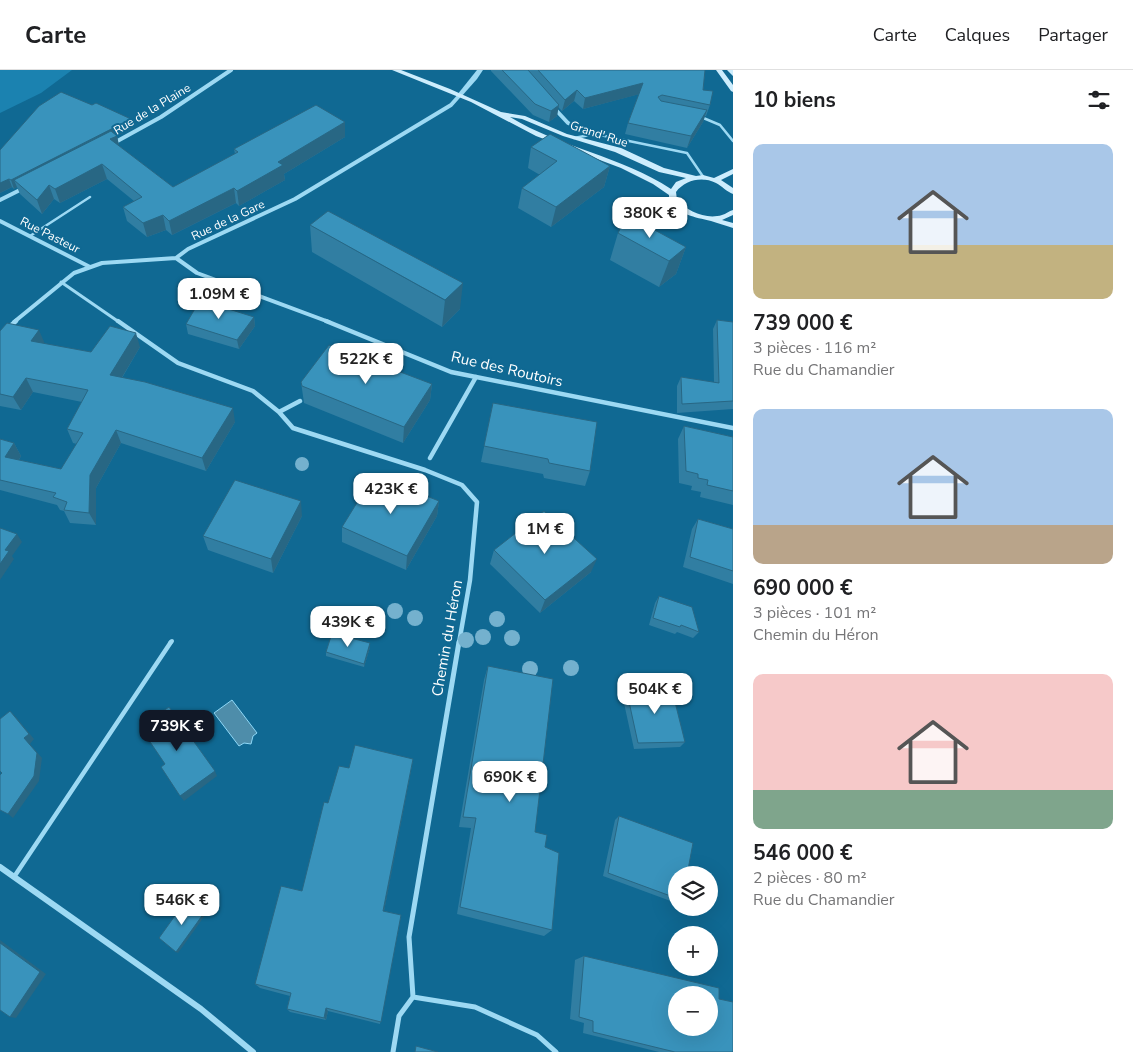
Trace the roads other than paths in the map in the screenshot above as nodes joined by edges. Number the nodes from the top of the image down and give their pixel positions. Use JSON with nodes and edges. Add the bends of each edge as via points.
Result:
{"nodes":[{"id":1,"x":231,"y":70,"type":"edge"},
{"id":2,"x":395,"y":70,"type":"edge"},
{"id":3,"x":480,"y":70,"type":"edge"},
{"id":4,"x":719,"y":70,"type":"edge"},
{"id":5,"x":730,"y":70,"type":"edge"},
{"id":6,"x":733,"y":74,"type":"edge"},
{"id":7,"x":733,"y":90,"type":"edge"},
{"id":8,"x":459,"y":96,"type":"junction"},
{"id":9,"x":550,"y":103,"type":"edge"},
{"id":10,"x":498,"y":113,"type":"junction"},
{"id":11,"x":694,"y":116,"type":"edge"},
{"id":12,"x":595,"y":134,"type":"junction"},
{"id":13,"x":574,"y":138,"type":"junction"},
{"id":14,"x":733,"y":141,"type":"edge"},
{"id":15,"x":103,"y":149,"type":"edge"},
{"id":16,"x":733,"y":171,"type":"edge"},
{"id":17,"x":693,"y":177,"type":"junction"},
{"id":18,"x":704,"y":178,"type":"junction"},
{"id":19,"x":715,"y":180,"type":"junction"},
{"id":20,"x":26,"y":187,"type":"edge"},
{"id":21,"x":733,"y":192,"type":"edge"},
{"id":22,"x":671,"y":193,"type":"junction"},
{"id":23,"x":90,"y":197,"type":"dead end"},
{"id":24,"x":0,"y":200,"type":"edge"},
{"id":25,"x":733,"y":212,"type":"edge"},
{"id":26,"x":711,"y":219,"type":"junction"},
{"id":27,"x":0,"y":221,"type":"edge"},
{"id":28,"x":733,"y":226,"type":"edge"},
{"id":29,"x":30,"y":236,"type":"junction"},
{"id":30,"x":176,"y":258,"type":"junction"},
{"id":31,"x":90,"y":267,"type":"junction"},
{"id":32,"x":60,"y":282,"type":"junction"},
{"id":33,"x":0,"y":335,"type":"edge"},
{"id":34,"x":476,"y":377,"type":"junction"},
{"id":35,"x":300,"y":401,"type":"dead end"},
{"id":36,"x":279,"y":412,"type":"junction"},
{"id":37,"x":733,"y":428,"type":"edge"},
{"id":38,"x":430,"y":458,"type":"dead end"},
{"id":39,"x":172,"y":641,"type":"dead end"},
{"id":40,"x":0,"y":867,"type":"edge"},
{"id":41,"x":14,"y":877,"type":"junction"},
{"id":42,"x":413,"y":997,"type":"junction"},
{"id":43,"x":253,"y":1052,"type":"edge"},
{"id":44,"x":393,"y":1052,"type":"edge"},
{"id":45,"x":556,"y":1052,"type":"edge"}],
"edges":[{"from":1,"to":15,"type":"street","name":"Rue de la Plaine","via":[[161,117]]},
{"from":2,"to":8,"type":"main road","name":"Grand' Rue"},
{"from":3,"to":8,"type":"street"},
{"from":4,"to":7,"type":"main road"},
{"from":5,"to":6,"type":"main road"},
{"from":8,"to":10,"type":"main road","name":"Grand' Rue"},
{"from":8,"to":30,"type":"street","name":"Rue de la Gare","via":[[451,105],[295,199],[188,249]]},
{"from":9,"to":12,"type":"street","via":[[568,123]]},
{"from":10,"to":13,"type":"main road","name":"Grand' Rue","via":[[523,117]]},
{"from":10,"to":22,"type":"main road","name":"Grand' Rue","via":[[514,125],[635,170]]},
{"from":11,"to":14,"type":"lane","via":[[712,120],[726,128]]},
{"from":12,"to":13,"type":"lane"},
{"from":12,"to":18,"type":"lane","via":[[687,153]]},
{"from":13,"to":17,"type":"main road","name":"Grand' Rue","via":[[618,150],[662,170]]},
{"from":16,"to":19,"type":"main road"},
{"from":17,"to":18,"type":"main road","name":"Grand' Rue"},
{"from":17,"to":22,"type":"main road","via":[[675,185]]},
{"from":18,"to":19,"type":"main road","name":"Grand' Rue"},
{"from":19,"to":21,"type":"main road"},
{"from":20,"to":24,"type":"street"},
{"from":22,"to":26,"type":"main road","via":[[680,209],[690,215]]},
{"from":23,"to":29,"type":"lane"},
{"from":25,"to":26,"type":"main road"},
{"from":26,"to":28,"type":"main road"},
{"from":27,"to":29,"type":"street","name":"Rue Pasteur"},
{"from":29,"to":31,"type":"street","name":"Rue Pasteur"},
{"from":30,"to":31,"type":"street","name":"Rue de la Gare","via":[[102,263]]},
{"from":30,"to":34,"type":"street","name":"Rue des Routoirs","via":[[197,274],[288,306],[451,372]]},
{"from":31,"to":32,"type":"street","name":"Rue de la Gare"},
{"from":32,"to":33,"type":"street","name":"Rue de la Gare"},
{"from":32,"to":36,"type":"street","name":"Chemin du Héron","via":[[178,363],[253,391]]},
{"from":34,"to":37,"type":"street","name":"Rue des Routoirs"},
{"from":34,"to":38,"type":"street"},
{"from":35,"to":36,"type":"street"},
{"from":36,"to":42,"type":"street","name":"Chemin du Héron","via":[[292,428],[462,485],[477,502],[470,580],[409,937]]},
{"from":39,"to":41,"type":"lane"},
{"from":40,"to":41,"type":"street"},
{"from":41,"to":43,"type":"street","via":[[201,1009]]},
{"from":42,"to":44,"type":"street","via":[[399,1016]]},
{"from":42,"to":45,"type":"street","via":[[475,1007],[537,1035]]}]}
